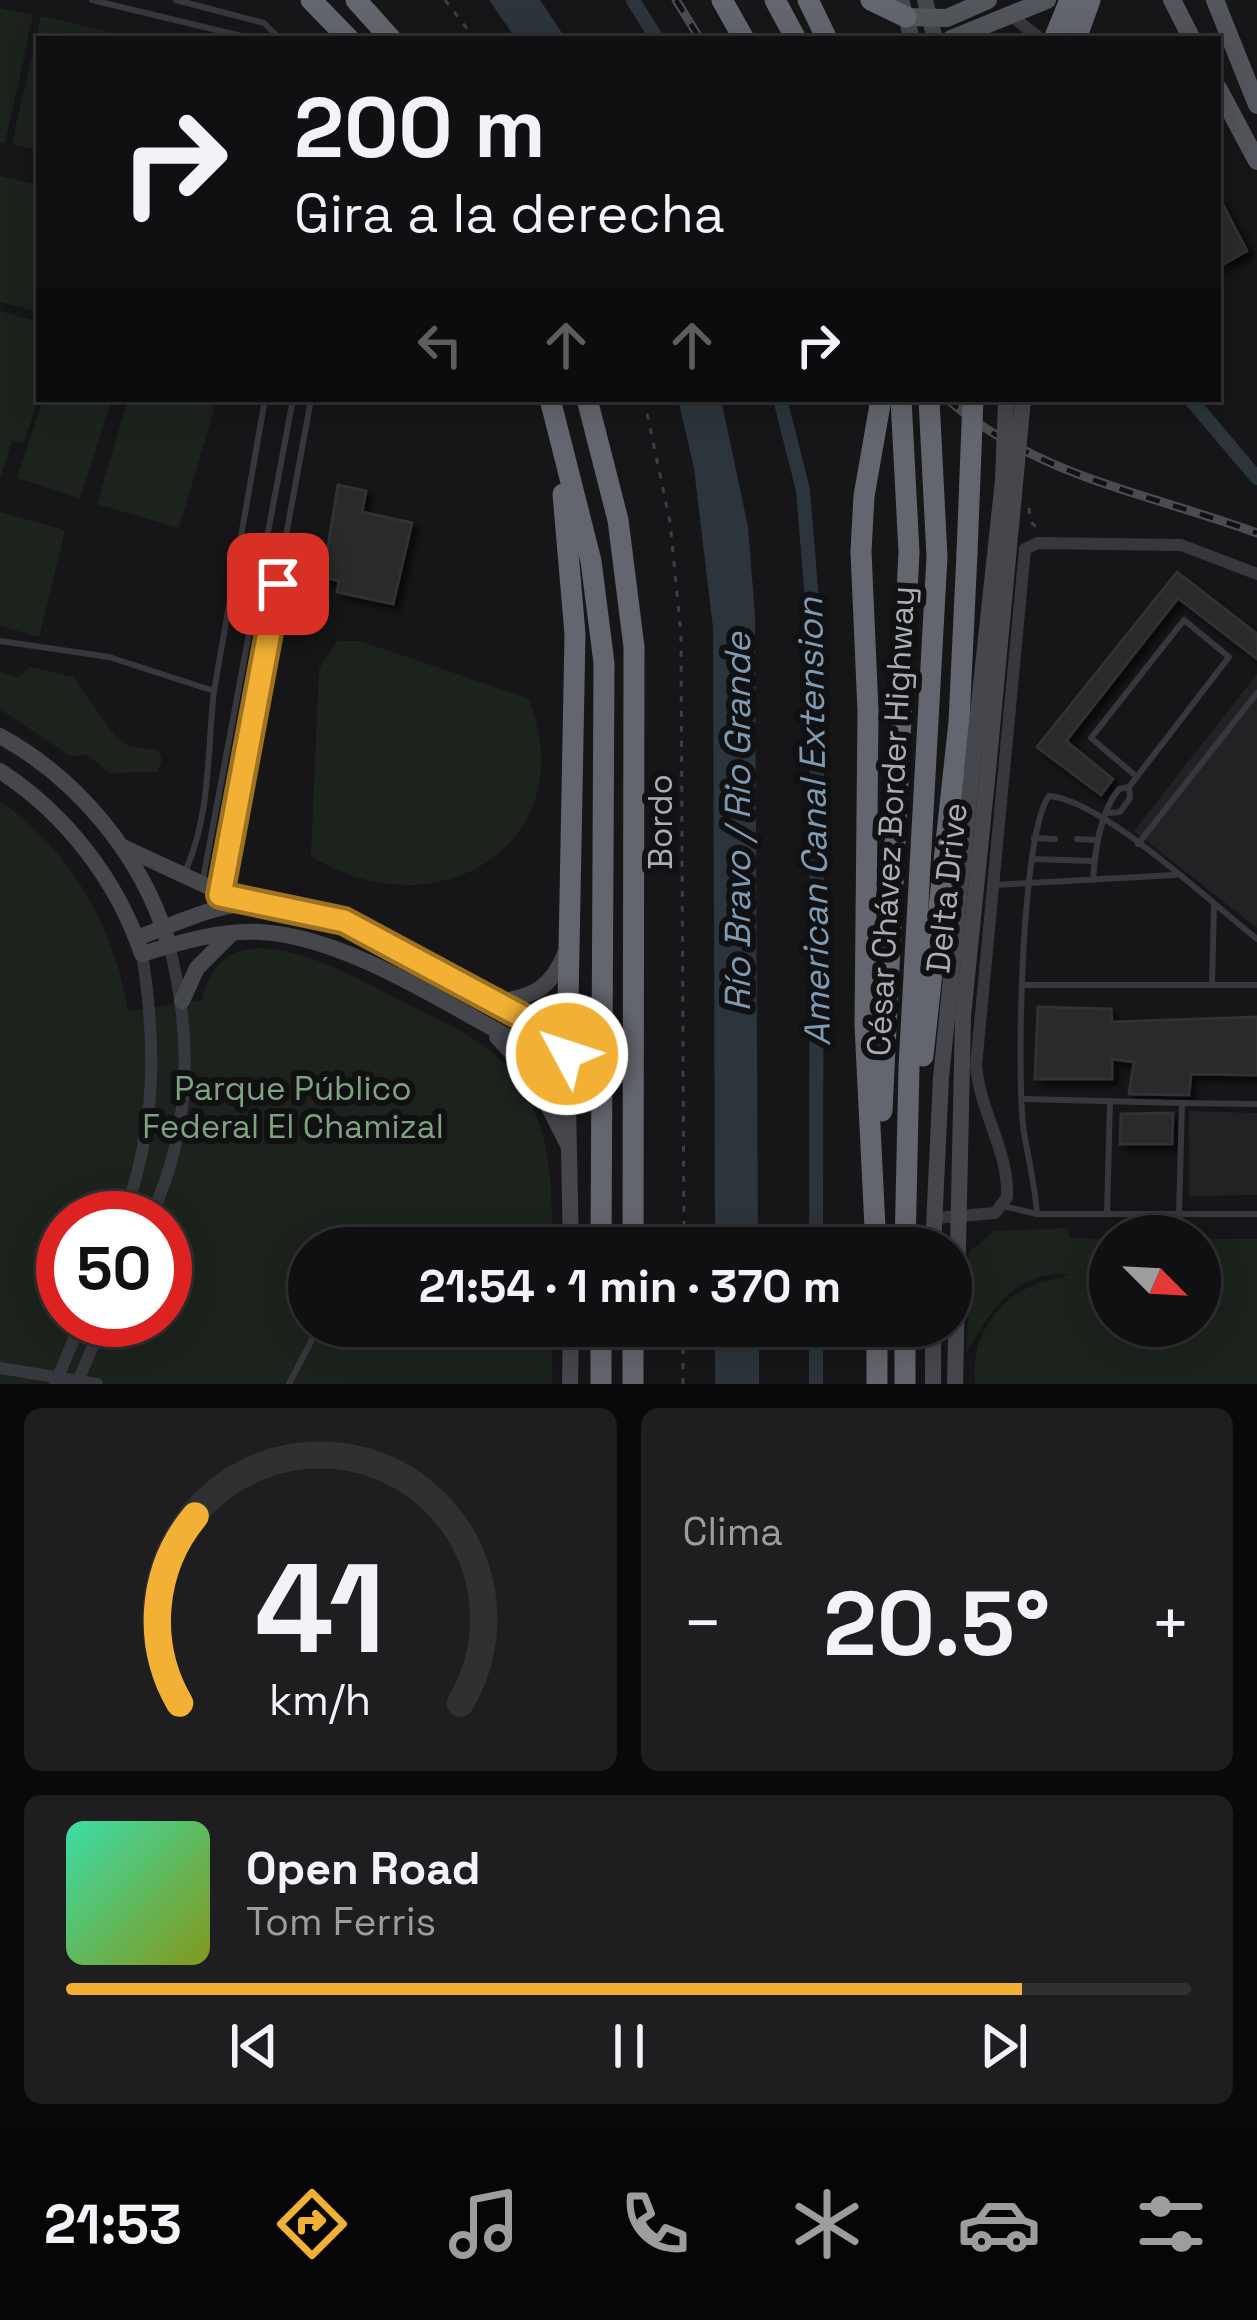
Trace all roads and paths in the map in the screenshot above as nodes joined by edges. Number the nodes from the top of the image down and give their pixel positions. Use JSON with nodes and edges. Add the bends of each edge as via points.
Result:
{"nodes":[{"id":1,"x":92,"y":0,"type":"edge"},
{"id":2,"x":176,"y":0,"type":"edge"},
{"id":3,"x":311,"y":0,"type":"edge"},
{"id":4,"x":356,"y":0,"type":"edge"},
{"id":5,"x":445,"y":0,"type":"edge"},
{"id":6,"x":722,"y":0,"type":"edge"},
{"id":7,"x":871,"y":0,"type":"edge"},
{"id":8,"x":1047,"y":0,"type":"edge"},
{"id":9,"x":1070,"y":0,"type":"edge"},
{"id":10,"x":1080,"y":0,"type":"edge"},
{"id":11,"x":1090,"y":0,"type":"edge"},
{"id":12,"x":1159,"y":0,"type":"edge"},
{"id":13,"x":1172,"y":0,"type":"edge"},
{"id":14,"x":1215,"y":0,"type":"edge"},
{"id":15,"x":976,"y":1,"type":"edge"},
{"id":16,"x":810,"y":3,"type":"edge"},
{"id":17,"x":1010,"y":15,"type":"junction"},
{"id":18,"x":918,"y":19,"type":"edge"},
{"id":19,"x":1182,"y":19,"type":"junction"},
{"id":20,"x":242,"y":36,"type":"edge"},
{"id":21,"x":277,"y":36,"type":"edge"},
{"id":22,"x":346,"y":36,"type":"edge"},
{"id":23,"x":388,"y":36,"type":"edge"},
{"id":24,"x":473,"y":36,"type":"edge"},
{"id":25,"x":741,"y":36,"type":"edge"},
{"id":26,"x":826,"y":36,"type":"edge"},
{"id":27,"x":958,"y":36,"type":"edge"},
{"id":28,"x":1037,"y":36,"type":"edge"},
{"id":29,"x":1055,"y":36,"type":"edge"},
{"id":30,"x":1074,"y":36,"type":"edge"},
{"id":31,"x":1075,"y":36,"type":"edge"},
{"id":32,"x":1190,"y":36,"type":"edge"},
{"id":33,"x":1221,"y":94,"type":"edge"},
{"id":34,"x":1257,"y":105,"type":"edge"},
{"id":35,"x":1257,"y":161,"type":"edge"},
{"id":36,"x":264,"y":402,"type":"edge"},
{"id":37,"x":292,"y":402,"type":"edge"},
{"id":38,"x":310,"y":402,"type":"edge"},
{"id":39,"x":551,"y":402,"type":"edge"},
{"id":40,"x":588,"y":402,"type":"edge"},
{"id":41,"x":645,"y":402,"type":"edge"},
{"id":42,"x":880,"y":402,"type":"edge"},
{"id":43,"x":902,"y":402,"type":"edge"},
{"id":44,"x":928,"y":402,"type":"edge"},
{"id":45,"x":973,"y":402,"type":"edge"},
{"id":46,"x":1006,"y":402,"type":"edge"},
{"id":47,"x":1024,"y":402,"type":"edge"},
{"id":48,"x":563,"y":446,"type":"junction"},
{"id":49,"x":1024,"y":502,"type":"dead end"},
{"id":50,"x":269,"y":527,"type":"junction"},
{"id":51,"x":1038,"y":529,"type":"dead end"},
{"id":52,"x":286,"y":539,"type":"junction"},
{"id":53,"x":1257,"y":574,"type":"edge"},
{"id":54,"x":0,"y":641,"type":"edge"},
{"id":55,"x":214,"y":691,"type":"junction"},
{"id":56,"x":1257,"y":693,"type":"edge"},
{"id":57,"x":0,"y":736,"type":"edge"},
{"id":58,"x":0,"y":770,"type":"edge"},
{"id":59,"x":980,"y":770,"type":"junction"},
{"id":60,"x":1136,"y":777,"type":"junction"},
{"id":61,"x":1107,"y":817,"type":"junction"},
{"id":62,"x":214,"y":823,"type":"junction"},
{"id":63,"x":235,"y":826,"type":"junction"},
{"id":64,"x":1033,"y":838,"type":"junction"},
{"id":65,"x":1055,"y":838,"type":"dead end"},
{"id":66,"x":1077,"y":839,"type":"dead end"},
{"id":67,"x":1096,"y":840,"type":"junction"},
{"id":68,"x":1138,"y":844,"type":"junction"},
{"id":69,"x":121,"y":846,"type":"junction"},
{"id":70,"x":208,"y":856,"type":"junction"},
{"id":71,"x":1031,"y":859,"type":"junction"},
{"id":72,"x":229,"y":860,"type":"junction"},
{"id":73,"x":1094,"y":861,"type":"junction"},
{"id":74,"x":1175,"y":875,"type":"junction"},
{"id":75,"x":1093,"y":880,"type":"junction"},
{"id":76,"x":1027,"y":882,"type":"junction"},
{"id":77,"x":191,"y":883,"type":"junction"},
{"id":78,"x":989,"y":885,"type":"junction"},
{"id":79,"x":229,"y":897,"type":"junction"},
{"id":80,"x":1214,"y":906,"type":"junction"},
{"id":81,"x":233,"y":933,"type":"junction"},
{"id":82,"x":167,"y":937,"type":"junction"},
{"id":83,"x":1257,"y":939,"type":"edge"},
{"id":84,"x":140,"y":946,"type":"junction"},
{"id":85,"x":566,"y":953,"type":"junction"},
{"id":86,"x":1212,"y":984,"type":"junction"},
{"id":87,"x":1024,"y":985,"type":"junction"},
{"id":88,"x":1257,"y":985,"type":"edge"},
{"id":89,"x":182,"y":1001,"type":"junction"},
{"id":90,"x":496,"y":1002,"type":"junction"},
{"id":91,"x":484,"y":1024,"type":"junction"},
{"id":92,"x":567,"y":1054,"type":"junction"},
{"id":93,"x":1024,"y":1099,"type":"junction"},
{"id":94,"x":1110,"y":1102,"type":"junction"},
{"id":95,"x":1182,"y":1103,"type":"junction"},
{"id":96,"x":1257,"y":1104,"type":"edge"},
{"id":97,"x":572,"y":1153,"type":"junction"},
{"id":98,"x":130,"y":1191,"type":"edge"},
{"id":99,"x":160,"y":1191,"type":"edge"},
{"id":100,"x":905,"y":1206,"type":"junction"},
{"id":101,"x":1003,"y":1206,"type":"junction"},
{"id":102,"x":1037,"y":1214,"type":"junction"},
{"id":103,"x":1107,"y":1214,"type":"junction"},
{"id":104,"x":1179,"y":1214,"type":"junction"},
{"id":105,"x":1257,"y":1214,"type":"edge"},
{"id":106,"x":957,"y":1216,"type":"junction"},
{"id":107,"x":934,"y":1218,"type":"junction"},
{"id":108,"x":571,"y":1227,"type":"edge"},
{"id":109,"x":601,"y":1227,"type":"edge"},
{"id":110,"x":633,"y":1227,"type":"edge"},
{"id":111,"x":683,"y":1227,"type":"edge"},
{"id":112,"x":876,"y":1227,"type":"edge"},
{"id":113,"x":878,"y":1227,"type":"edge"},
{"id":114,"x":905,"y":1227,"type":"edge"},
{"id":115,"x":934,"y":1227,"type":"edge"},
{"id":116,"x":71,"y":1347,"type":"edge"},
{"id":117,"x":93,"y":1347,"type":"edge"},
{"id":118,"x":308,"y":1347,"type":"edge"},
{"id":119,"x":571,"y":1347,"type":"edge"},
{"id":120,"x":601,"y":1347,"type":"edge"},
{"id":121,"x":633,"y":1347,"type":"edge"},
{"id":122,"x":683,"y":1347,"type":"edge"},
{"id":123,"x":877,"y":1347,"type":"edge"},
{"id":124,"x":905,"y":1347,"type":"edge"},
{"id":125,"x":933,"y":1347,"type":"edge"},
{"id":126,"x":0,"y":1368,"type":"edge"},
{"id":127,"x":57,"y":1379,"type":"edge"},
{"id":128,"x":78,"y":1382,"type":"edge"},
{"id":129,"x":98,"y":1384,"type":"edge"},
{"id":130,"x":289,"y":1384,"type":"edge"},
{"id":131,"x":570,"y":1384,"type":"edge"},
{"id":132,"x":601,"y":1384,"type":"edge"},
{"id":133,"x":633,"y":1384,"type":"edge"},
{"id":134,"x":683,"y":1384,"type":"edge"},
{"id":135,"x":877,"y":1384,"type":"edge"},
{"id":136,"x":905,"y":1384,"type":"edge"},
{"id":137,"x":933,"y":1384,"type":"edge"},
{"id":138,"x":955,"y":1384,"type":"edge"}],
"edges":[{"from":1,"to":20,"type":"lane"},
{"from":2,"to":21,"type":"lane","via":[[264,23]]},
{"from":3,"to":22,"type":"highway"},
{"from":4,"to":23,"type":"highway"},
{"from":5,"to":24,"type":"path"},
{"from":6,"to":25,"type":"highway"},
{"from":7,"to":18,"type":"highway"},
{"from":8,"to":17,"type":"main road"},
{"from":9,"to":29,"type":"highway"},
{"from":10,"to":30,"type":"street"},
{"from":11,"to":31,"type":"highway"},
{"from":12,"to":19,"type":"main road"},
{"from":13,"to":19,"type":"main road"},
{"from":14,"to":34,"type":"main road"},
{"from":15,"to":18,"type":"main road","via":[[946,19]]},
{"from":16,"to":26,"type":"highway"},
{"from":17,"to":27,"type":"main road"},
{"from":17,"to":28,"type":"street"},
{"from":19,"to":32,"type":"main road"},
{"from":33,"to":35,"type":"main road"},
{"from":36,"to":55,"type":"lane"},
{"from":37,"to":50,"type":"lane"},
{"from":38,"to":52,"type":"lane"},
{"from":39,"to":48,"type":"highway"},
{"from":40,"to":110,"type":"highway","via":[[618,520],[634,647]]},
{"from":41,"to":111,"type":"path","name":"Bordo","via":[[670,521],[681,634]]},
{"from":42,"to":112,"type":"highway","via":[[861,550]]},
{"from":43,"to":113,"type":"highway","via":[[905,605]]},
{"from":44,"to":100,"type":"highway","name":"César Chávez Border Highway","via":[[935,607]]},
{"from":45,"to":100,"type":"highway","bridge":true,"via":[[952,792]]},
{"from":46,"to":59,"type":"main road","name":"Delta Drive","bridge":true},
{"from":47,"to":59,"type":"main road","name":"Delta Drive","bridge":true},
{"from":48,"to":85,"type":"highway","via":[[575,634]]},
{"from":48,"to":109,"type":"highway","via":[[591,561],[604,663]]},
{"from":49,"to":51,"type":"path"},
{"from":50,"to":52,"type":"lane"},
{"from":50,"to":62,"type":"lane"},
{"from":52,"to":63,"type":"lane"},
{"from":53,"to":78,"type":"street","via":[[1181,545],[1025,549]]},
{"from":54,"to":55,"type":"lane","via":[[109,656]]},
{"from":55,"to":77,"type":"lane"},
{"from":56,"to":68,"type":"lane"},
{"from":57,"to":69,"type":"main road","via":[[71,788]]},
{"from":58,"to":84,"type":"main road","via":[[91,856]]},
{"from":59,"to":106,"type":"main road","name":"Delta Drive"},
{"from":59,"to":107,"type":"main road","name":"Delta Drive","via":[[948,992]]},
{"from":60,"to":60,"type":"lane","via":[[1229,657],[1184,620],[1091,738]]},
{"from":60,"to":61,"type":"lane","via":[[1120,812]]},
{"from":61,"to":64,"type":"lane","via":[[1049,796]]},
{"from":61,"to":67,"type":"lane"},
{"from":61,"to":68,"type":"lane"},
{"from":62,"to":63,"type":"lane"},
{"from":62,"to":70,"type":"lane"},
{"from":63,"to":72,"type":"lane"},
{"from":64,"to":65,"type":"lane"},
{"from":64,"to":71,"type":"lane"},
{"from":66,"to":67,"type":"lane"},
{"from":67,"to":73,"type":"lane"},
{"from":68,"to":74,"type":"lane"},
{"from":69,"to":77,"type":"main road"},
{"from":69,"to":82,"type":"main road"},
{"from":70,"to":72,"type":"lane"},
{"from":70,"to":77,"type":"lane"},
{"from":71,"to":73,"type":"lane"},
{"from":71,"to":76,"type":"lane"},
{"from":72,"to":79,"type":"lane"},
{"from":73,"to":75,"type":"lane"},
{"from":74,"to":75,"type":"lane"},
{"from":74,"to":80,"type":"lane"},
{"from":75,"to":76,"type":"lane"},
{"from":76,"to":78,"type":"lane"},
{"from":76,"to":87,"type":"lane"},
{"from":77,"to":79,"type":"main road"},
{"from":78,"to":101,"type":"street","via":[[976,1066],[1008,1178]]},
{"from":79,"to":82,"type":"main road"},
{"from":79,"to":90,"type":"main road","via":[[344,921]]},
{"from":80,"to":83,"type":"lane"},
{"from":80,"to":86,"type":"lane"},
{"from":81,"to":82,"type":"main road"},
{"from":81,"to":89,"type":"main road","via":[[197,968]]},
{"from":81,"to":91,"type":"main road","via":[[322,945]]},
{"from":82,"to":84,"type":"main road"},
{"from":82,"to":89,"type":"street"},
{"from":84,"to":98,"type":"street","via":[[153,1028],[153,1106]]},
{"from":85,"to":90,"type":"main road","via":[[538,992]]},
{"from":85,"to":92,"type":"highway"},
{"from":86,"to":87,"type":"lane"},
{"from":86,"to":88,"type":"lane"},
{"from":87,"to":93,"type":"lane"},
{"from":89,"to":99,"type":"street","via":[[180,1133]]},
{"from":90,"to":92,"type":"main road","via":[[555,1037]]},
{"from":91,"to":92,"type":"main road","via":[[543,1055]]},
{"from":91,"to":97,"type":"main road","via":[[532,1075]]},
{"from":92,"to":97,"type":"main road"},
{"from":93,"to":94,"type":"lane"},
{"from":93,"to":102,"type":"lane"},
{"from":94,"to":95,"type":"lane"},
{"from":94,"to":103,"type":"lane"},
{"from":95,"to":96,"type":"lane"},
{"from":95,"to":104,"type":"lane"},
{"from":97,"to":108,"type":"main road"},
{"from":100,"to":114,"type":"highway","name":"César Chávez Border Highway"},
{"from":101,"to":102,"type":"lane"},
{"from":101,"to":106,"type":"street"},
{"from":102,"to":103,"type":"lane"},
{"from":103,"to":104,"type":"lane"},
{"from":104,"to":105,"type":"lane"},
{"from":106,"to":107,"type":"street"},
{"from":106,"to":138,"type":"main road","name":"Delta Drive"},
{"from":107,"to":115,"type":"main road","name":"Delta Drive"},
{"from":116,"to":127,"type":"street"},
{"from":117,"to":128,"type":"street"},
{"from":118,"to":130,"type":"lane"},
{"from":119,"to":131,"type":"main road"},
{"from":120,"to":132,"type":"highway"},
{"from":121,"to":133,"type":"highway"},
{"from":122,"to":134,"type":"path"},
{"from":123,"to":135,"type":"highway"},
{"from":124,"to":136,"type":"highway"},
{"from":125,"to":137,"type":"main road"},
{"from":126,"to":127,"type":"street"},
{"from":127,"to":128,"type":"street"},
{"from":128,"to":129,"type":"street"}]}
